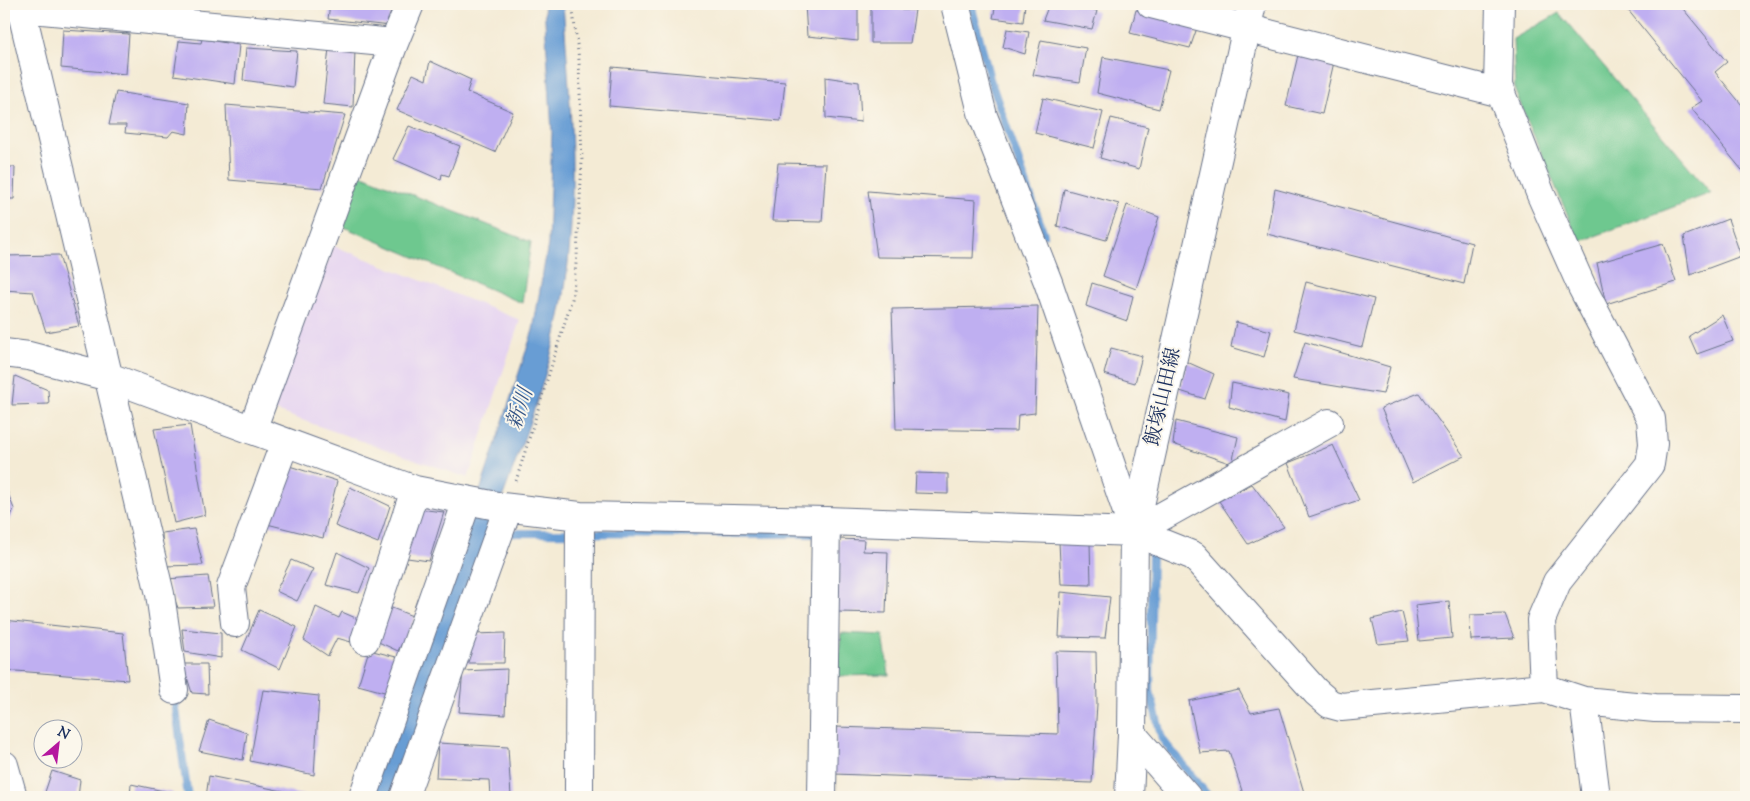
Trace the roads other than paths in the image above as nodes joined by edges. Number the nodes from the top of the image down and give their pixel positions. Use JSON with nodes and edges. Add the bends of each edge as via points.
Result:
{"nodes":[{"id":1,"x":410,"y":4,"type":"edge"},
{"id":2,"x":955,"y":4,"type":"edge"},
{"id":3,"x":1151,"y":4,"type":"edge"},
{"id":4,"x":1500,"y":4,"type":"edge"},
{"id":5,"x":21,"y":6,"type":"edge"},
{"id":6,"x":1249,"y":16,"type":"edge"},
{"id":7,"x":394,"y":43,"type":"junction"},
{"id":8,"x":1501,"y":93,"type":"junction"},
{"id":9,"x":4,"y":352,"type":"edge"},
{"id":10,"x":109,"y":377,"type":"junction"},
{"id":11,"x":1329,"y":423,"type":"dead end"},
{"id":12,"x":252,"y":430,"type":"junction"},
{"id":13,"x":285,"y":442,"type":"junction"},
{"id":14,"x":415,"y":490,"type":"junction"},
{"id":15,"x":470,"y":501,"type":"junction"},
{"id":16,"x":505,"y":508,"type":"junction"},
{"id":17,"x":580,"y":516,"type":"junction"},
{"id":18,"x":826,"y":521,"type":"junction"},
{"id":19,"x":1134,"y":532,"type":"junction"},
{"id":20,"x":235,"y":623,"type":"dead end"},
{"id":21,"x":365,"y":640,"type":"dead end"},
{"id":22,"x":1544,"y":688,"type":"junction"},
{"id":23,"x":174,"y":690,"type":"dead end"},
{"id":24,"x":1584,"y":701,"type":"junction"},
{"id":25,"x":1746,"y":709,"type":"edge"},
{"id":26,"x":1132,"y":734,"type":"junction"},
{"id":27,"x":4,"y":765,"type":"edge"},
{"id":28,"x":579,"y":790,"type":"dead end"},
{"id":29,"x":13,"y":797,"type":"edge"},
{"id":30,"x":363,"y":797,"type":"edge"},
{"id":31,"x":404,"y":797,"type":"edge"},
{"id":32,"x":822,"y":797,"type":"edge"},
{"id":33,"x":1129,"y":797,"type":"edge"},
{"id":34,"x":1187,"y":797,"type":"edge"},
{"id":35,"x":1596,"y":797,"type":"edge"}],
"edges":[{"from":1,"to":7,"type":"street"},
{"from":2,"to":19,"type":"street","via":[[983,116],[1048,282]]},
{"from":3,"to":6,"type":"street"},
{"from":4,"to":8,"type":"street","via":[[1498,86]]},
{"from":5,"to":7,"type":"street"},
{"from":5,"to":10,"type":"street"},
{"from":6,"to":8,"type":"street"},
{"from":6,"to":19,"type":"street","name":"飯塚山田線"},
{"from":7,"to":12,"type":"street"},
{"from":8,"to":22,"type":"street","via":[[1582,287],[1651,419],[1653,444],[1650,464],[1557,582],[1541,620]]},
{"from":9,"to":10,"type":"street"},
{"from":10,"to":12,"type":"street"},
{"from":10,"to":23,"type":"street","via":[[160,594]]},
{"from":11,"to":19,"type":"street"},
{"from":12,"to":13,"type":"street"},
{"from":13,"to":14,"type":"street"},
{"from":13,"to":20,"type":"street","via":[[231,586]]},
{"from":14,"to":15,"type":"street"},
{"from":14,"to":21,"type":"street"},
{"from":15,"to":16,"type":"street"},
{"from":15,"to":30,"type":"street"},
{"from":16,"to":17,"type":"street"},
{"from":16,"to":31,"type":"street"},
{"from":17,"to":18,"type":"street"},
{"from":17,"to":28,"type":"street"},
{"from":18,"to":19,"type":"street"},
{"from":18,"to":32,"type":"street"},
{"from":19,"to":22,"type":"street","via":[[1194,556],[1330,704],[1341,707]]},
{"from":19,"to":26,"type":"street","name":"飯塚山田線"},
{"from":22,"to":24,"type":"street"},
{"from":24,"to":25,"type":"street","via":[[1656,708]]},
{"from":24,"to":35,"type":"street"},
{"from":26,"to":33,"type":"street","name":"飯塚山田線"},
{"from":26,"to":34,"type":"street"},
{"from":27,"to":29,"type":"street"}]}
